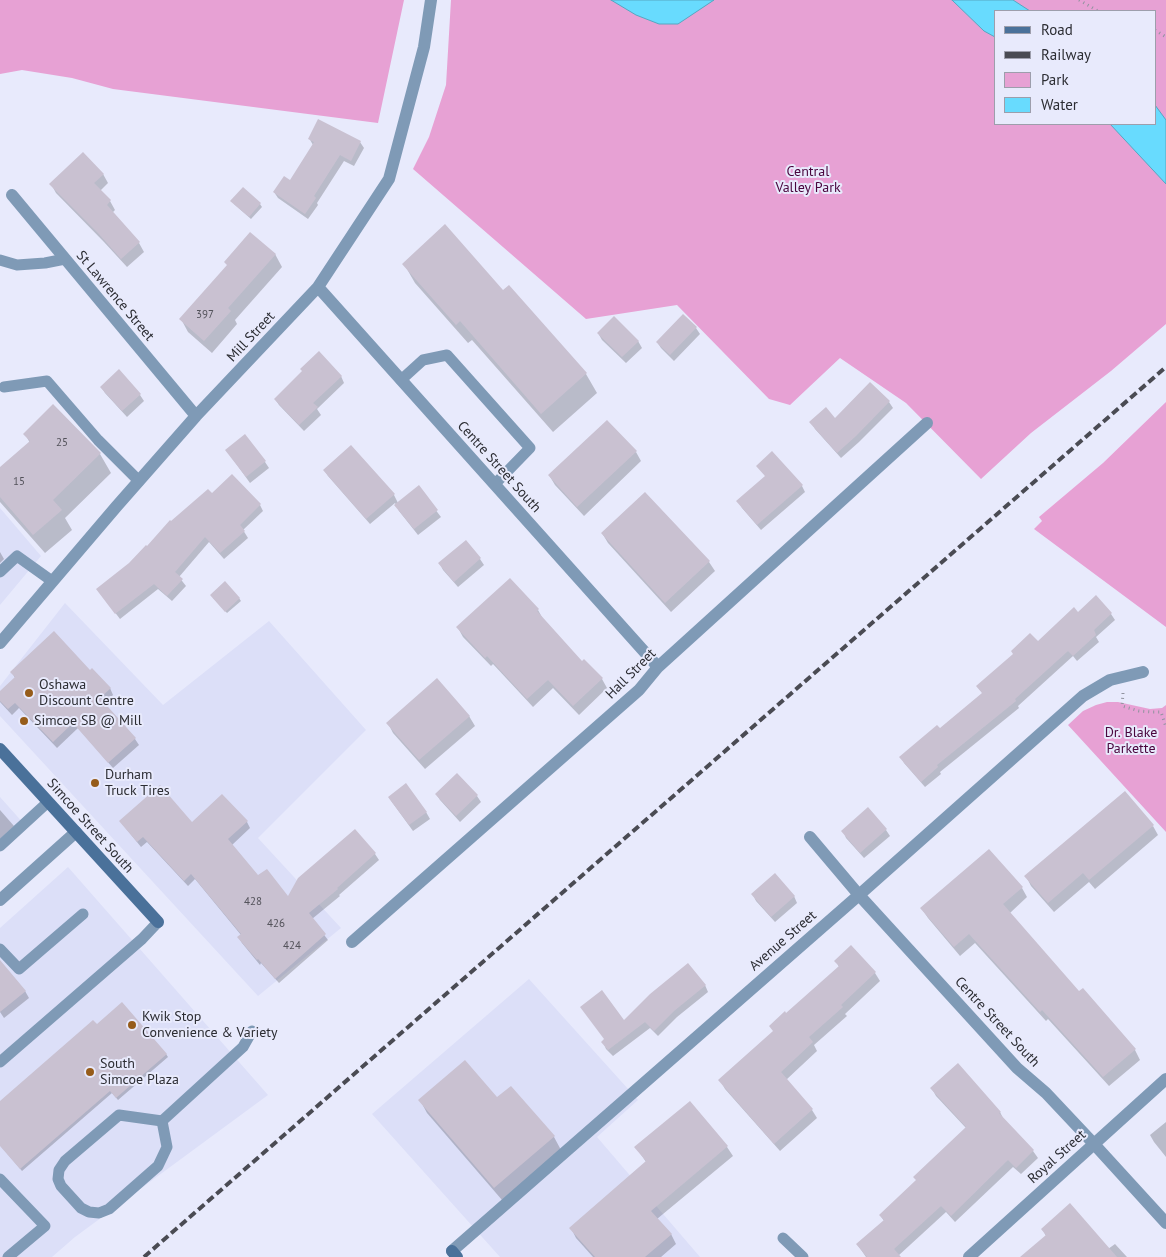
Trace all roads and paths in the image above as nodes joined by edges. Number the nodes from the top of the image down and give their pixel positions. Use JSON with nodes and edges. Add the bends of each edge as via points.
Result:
{"nodes":[{"id":1,"x":431,"y":0,"type":"edge"},
{"id":2,"x":1079,"y":0,"type":"edge"},
{"id":3,"x":1096,"y":10,"type":"edge"},
{"id":4,"x":12,"y":196,"type":"dead end"},
{"id":5,"x":65,"y":259,"type":"junction"},
{"id":6,"x":0,"y":260,"type":"edge"},
{"id":7,"x":318,"y":287,"type":"junction"},
{"id":8,"x":401,"y":380,"type":"junction"},
{"id":9,"x":4,"y":387,"type":"dead end"},
{"id":10,"x":196,"y":416,"type":"junction"},
{"id":11,"x":927,"y":423,"type":"dead end"},
{"id":12,"x":139,"y":481,"type":"junction"},
{"id":13,"x":495,"y":484,"type":"junction"},
{"id":14,"x":0,"y":572,"type":"edge"},
{"id":15,"x":52,"y":581,"type":"junction"},
{"id":16,"x":0,"y":644,"type":"edge"},
{"id":17,"x":658,"y":667,"type":"junction"},
{"id":18,"x":1143,"y":672,"type":"dead end"},
{"id":19,"x":1124,"y":677,"type":"junction"},
{"id":20,"x":1166,"y":727,"type":"edge"},
{"id":21,"x":0,"y":749,"type":"edge"},
{"id":22,"x":48,"y":802,"type":"junction"},
{"id":23,"x":76,"y":832,"type":"junction"},
{"id":24,"x":810,"y":837,"type":"dead end"},
{"id":25,"x":0,"y":846,"type":"edge"},
{"id":26,"x":859,"y":894,"type":"junction"},
{"id":27,"x":0,"y":900,"type":"edge"},
{"id":28,"x":83,"y":914,"type":"dead end"},
{"id":29,"x":158,"y":922,"type":"joint"},
{"id":30,"x":352,"y":942,"type":"dead end"},
{"id":31,"x":0,"y":949,"type":"edge"},
{"id":32,"x":252,"y":1031,"type":"dead end"},
{"id":33,"x":0,"y":1062,"type":"edge"},
{"id":34,"x":1166,"y":1079,"type":"edge"},
{"id":35,"x":162,"y":1121,"type":"junction"},
{"id":36,"x":1094,"y":1144,"type":"junction"},
{"id":37,"x":0,"y":1179,"type":"edge"},
{"id":38,"x":1166,"y":1223,"type":"edge"},
{"id":39,"x":783,"y":1238,"type":"dead end"},
{"id":40,"x":454,"y":1254,"type":"edge"},
{"id":41,"x":8,"y":1257,"type":"edge"},
{"id":42,"x":803,"y":1257,"type":"edge"},
{"id":43,"x":969,"y":1257,"type":"edge"}],
"edges":[{"from":1,"to":7,"type":"street","name":"Mill Street","via":[[424,47],[389,180]]},
{"from":2,"to":3,"type":"path"},
{"from":4,"to":5,"type":"street","name":"St Lawrence Street"},
{"from":5,"to":6,"type":"lane","via":[[17,265]]},
{"from":5,"to":10,"type":"street","name":"St Lawrence Street"},
{"from":7,"to":8,"type":"street","name":"Centre Street South"},
{"from":7,"to":10,"type":"street","name":"Mill Street"},
{"from":8,"to":13,"type":"street","name":"Centre Street South"},
{"from":8,"to":13,"type":"lane","via":[[423,360],[447,355],[530,448]]},
{"from":9,"to":12,"type":"lane","via":[[47,381]]},
{"from":10,"to":12,"type":"street","name":"Mill Street"},
{"from":11,"to":17,"type":"street","name":"Hall Street"},
{"from":12,"to":15,"type":"street","name":"Mill Street"},
{"from":13,"to":17,"type":"street","name":"Centre Street South"},
{"from":14,"to":15,"type":"lane","via":[[17,556]]},
{"from":15,"to":16,"type":"street","name":"Mill Street"},
{"from":17,"to":30,"type":"street","name":"Hall Street","via":[[639,690]]},
{"from":18,"to":19,"type":"street","name":"Avenue Street"},
{"from":19,"to":20,"type":"path","via":[[1122,706],[1161,712]]},
{"from":19,"to":26,"type":"street","name":"Avenue Street","via":[[1110,680],[1083,696]]},
{"from":21,"to":22,"type":"main road","name":"Simcoe Street South"},
{"from":22,"to":23,"type":"main road","name":"Simcoe Street South"},
{"from":22,"to":25,"type":"lane"},
{"from":23,"to":27,"type":"street"},
{"from":23,"to":29,"type":"main road","name":"Simcoe Street South"},
{"from":24,"to":26,"type":"street","name":"Centre Street South"},
{"from":26,"to":36,"type":"street","name":"Centre Street South","via":[[1017,1068],[1046,1093]]},
{"from":26,"to":40,"type":"street","name":"Avenue Street"},
{"from":28,"to":31,"type":"lane","via":[[19,969]]},
{"from":29,"to":33,"type":"lane"},
{"from":32,"to":35,"type":"lane","via":[[243,1047]]},
{"from":34,"to":36,"type":"street","name":"Royal Street"},
{"from":35,"to":35,"type":"lane","via":[[119,1114],[65,1161],[58,1178],[62,1186],[81,1208],[89,1212],[100,1213],[109,1209],[158,1166],[167,1147]]},
{"from":36,"to":38,"type":"street","name":"Centre Street South"},
{"from":36,"to":43,"type":"street","name":"Royal Street"},
{"from":37,"to":41,"type":"lane","via":[[44,1226]]},
{"from":39,"to":42,"type":"lane"}]}
